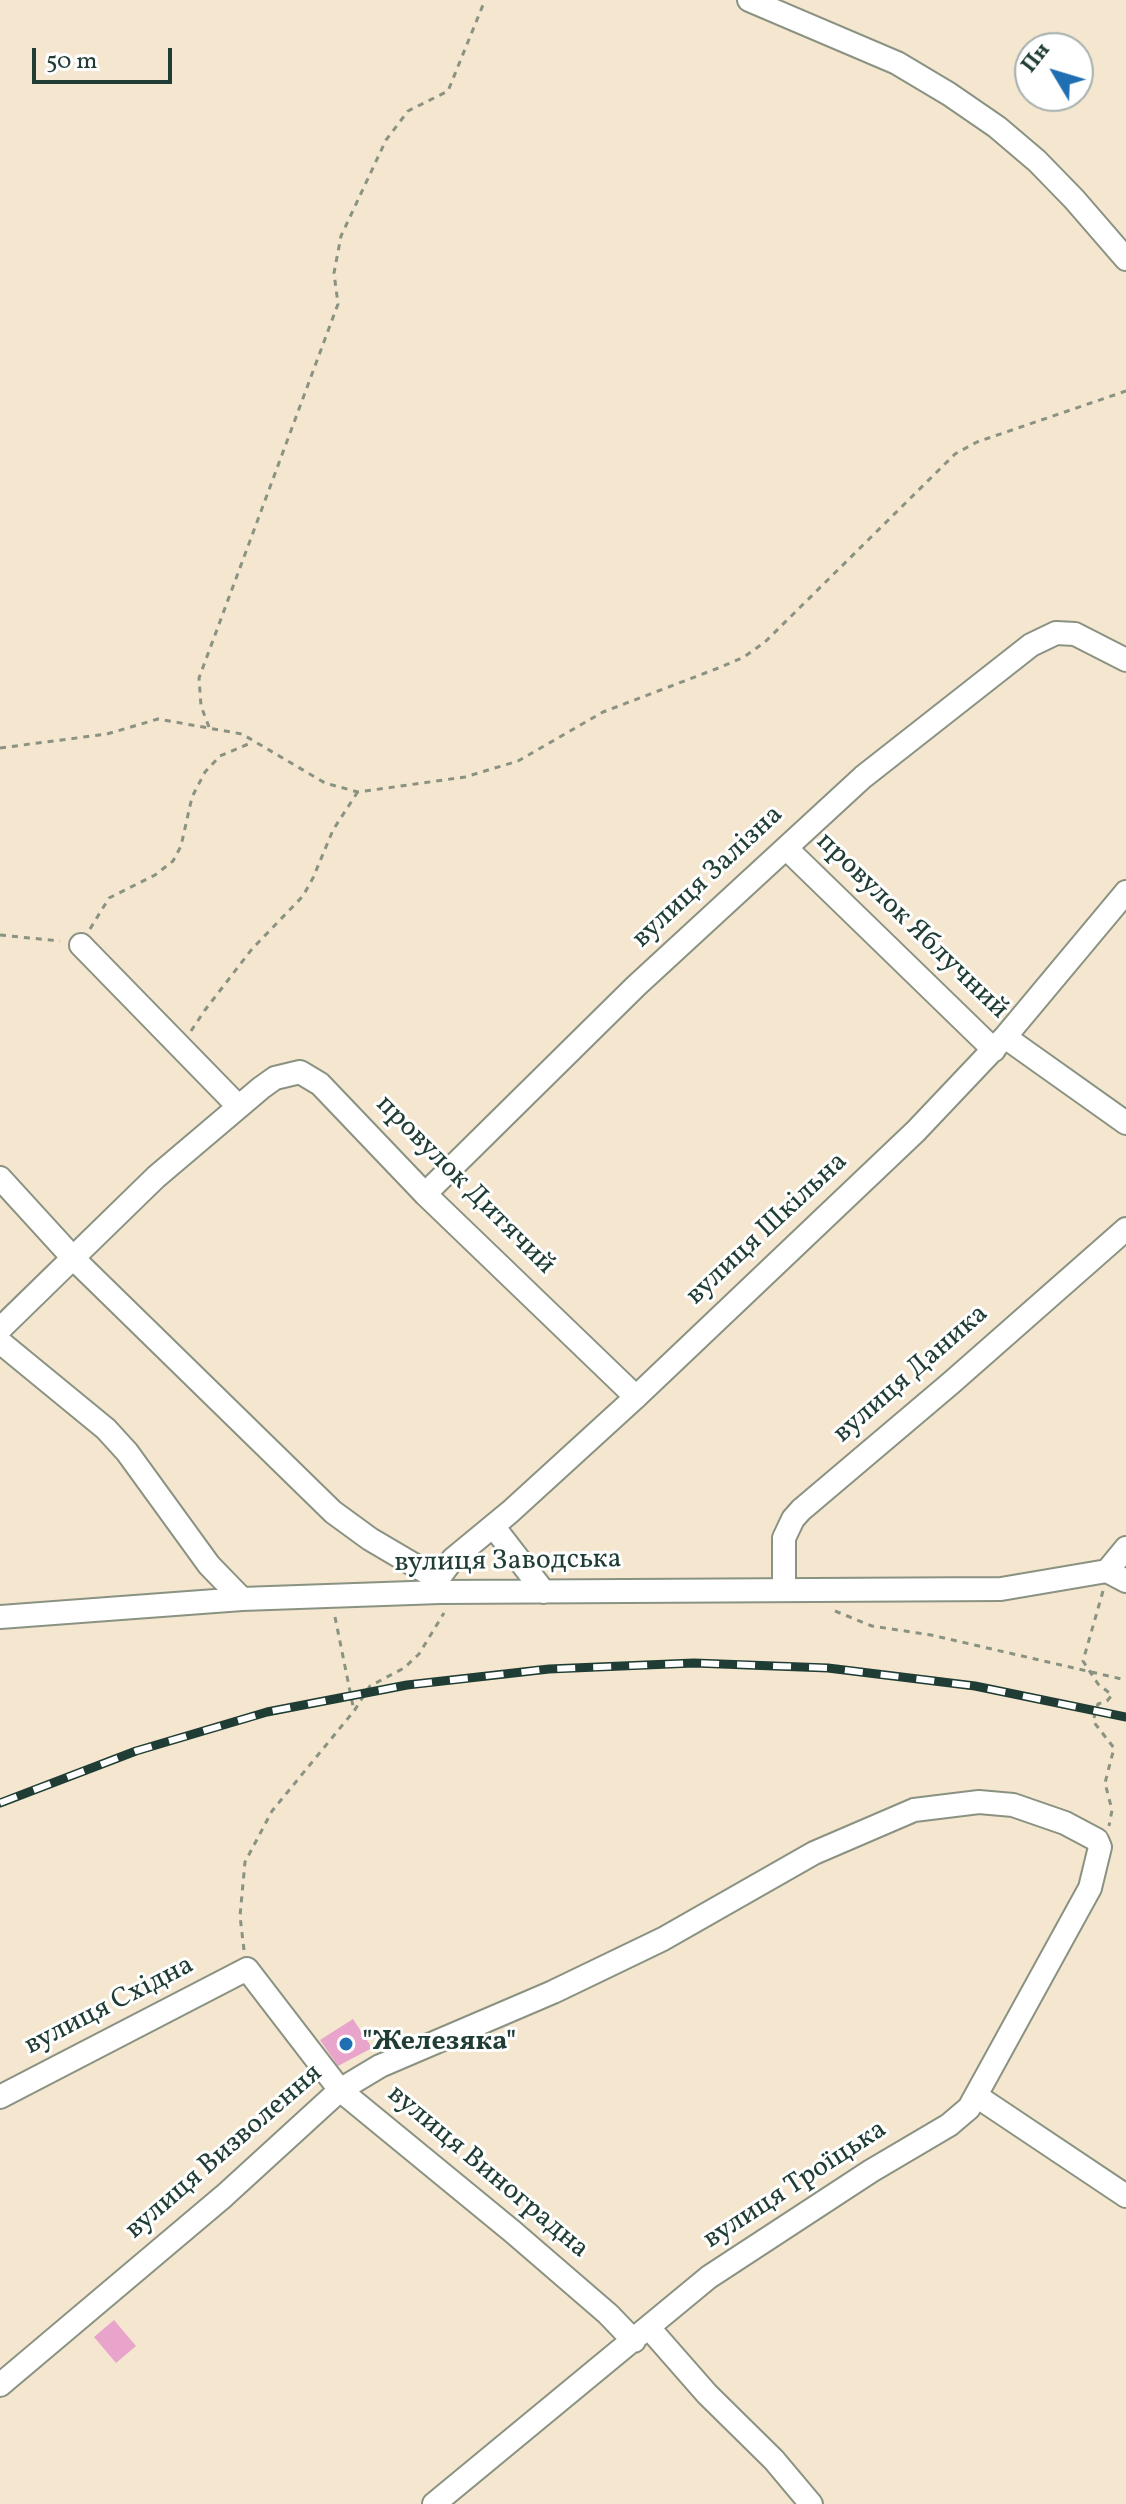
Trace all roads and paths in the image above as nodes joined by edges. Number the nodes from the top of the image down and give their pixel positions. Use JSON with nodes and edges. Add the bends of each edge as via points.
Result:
{"nodes":[{"id":1,"x":485,"y":0,"type":"edge"},
{"id":2,"x":749,"y":0,"type":"edge"},
{"id":3,"x":1126,"y":259,"type":"edge"},
{"id":4,"x":1126,"y":391,"type":"edge"},
{"id":5,"x":1126,"y":660,"type":"edge"},
{"id":6,"x":210,"y":727,"type":"junction"},
{"id":7,"x":255,"y":742,"type":"junction"},
{"id":8,"x":0,"y":748,"type":"edge"},
{"id":9,"x":358,"y":792,"type":"junction"},
{"id":10,"x":786,"y":848,"type":"junction"},
{"id":11,"x":1126,"y":892,"type":"edge"},
{"id":12,"x":0,"y":935,"type":"edge"},
{"id":13,"x":81,"y":945,"type":"junction"},
{"id":14,"x":999,"y":1044,"type":"junction"},
{"id":15,"x":181,"y":1048,"type":"junction"},
{"id":16,"x":239,"y":1107,"type":"junction"},
{"id":17,"x":1126,"y":1123,"type":"edge"},
{"id":18,"x":0,"y":1178,"type":"edge"},
{"id":19,"x":425,"y":1194,"type":"junction"},
{"id":20,"x":1126,"y":1229,"type":"edge"},
{"id":21,"x":74,"y":1259,"type":"junction"},
{"id":22,"x":0,"y":1329,"type":"edge"},
{"id":23,"x":0,"y":1342,"type":"edge"},
{"id":24,"x":636,"y":1397,"type":"junction"},
{"id":25,"x":493,"y":1526,"type":"junction"},
{"id":26,"x":1126,"y":1548,"type":"edge"},
{"id":27,"x":1116,"y":1576,"type":"edge"},
{"id":28,"x":445,"y":1588,"type":"junction"},
{"id":29,"x":784,"y":1590,"type":"junction"},
{"id":30,"x":544,"y":1592,"type":"junction"},
{"id":31,"x":332,"y":1597,"type":"junction"},
{"id":32,"x":242,"y":1599,"type":"junction"},
{"id":33,"x":828,"y":1608,"type":"dead end"},
{"id":34,"x":0,"y":1617,"type":"edge"},
{"id":35,"x":1089,"y":1671,"type":"junction"},
{"id":36,"x":1126,"y":1680,"type":"edge"},
{"id":37,"x":354,"y":1711,"type":"junction"},
{"id":38,"x":1100,"y":1846,"type":"junction"},
{"id":39,"x":247,"y":1969,"type":"junction"},
{"id":40,"x":340,"y":2090,"type":"junction"},
{"id":41,"x":0,"y":2097,"type":"edge"},
{"id":42,"x":978,"y":2097,"type":"junction"},
{"id":43,"x":1126,"y":2196,"type":"edge"},
{"id":44,"x":642,"y":2335,"type":"junction"},
{"id":45,"x":0,"y":2385,"type":"edge"},
{"id":46,"x":434,"y":2504,"type":"edge"},
{"id":47,"x":811,"y":2504,"type":"edge"}],
"edges":[{"from":1,"to":6,"type":"path","via":[[448,91],[408,111],[393,130],[341,236],[334,273],[338,304],[199,678],[201,706]]},
{"from":2,"to":3,"type":"street","via":[[897,63],[949,94],[1037,161]]},
{"from":4,"to":9,"type":"path","via":[[955,454],[744,657],[603,712],[518,761],[465,777]]},
{"from":5,"to":10,"type":"street","name":"вулиця Залізна","via":[[1082,636],[1056,633],[1031,645],[863,777]]},
{"from":6,"to":7,"type":"path"},
{"from":6,"to":8,"type":"path","via":[[158,719],[107,734]]},
{"from":7,"to":9,"type":"path","via":[[325,783]]},
{"from":7,"to":13,"type":"path","via":[[220,756],[205,772],[173,861],[109,898]]},
{"from":9,"to":15,"type":"path","via":[[333,830],[303,896],[252,949]]},
{"from":10,"to":14,"type":"street","name":"провулок Яблучний"},
{"from":10,"to":19,"type":"street","name":"вулиця Залізна","via":[[636,986]]},
{"from":11,"to":14,"type":"street","name":"вулиця Шкільна"},
{"from":12,"to":13,"type":"path"},
{"from":13,"to":15,"type":"street"},
{"from":14,"to":17,"type":"street","name":"провулок Яблучний"},
{"from":14,"to":24,"type":"street","name":"вулиця Шкільна","via":[[916,1131]]},
{"from":15,"to":16,"type":"street"},
{"from":16,"to":19,"type":"street","name":"провулок Дитячий","via":[[275,1078],[300,1072],[311,1077]]},
{"from":16,"to":21,"type":"street","via":[[156,1177]]},
{"from":18,"to":21,"type":"street"},
{"from":19,"to":24,"type":"street","name":"провулок Дитячий"},
{"from":20,"to":29,"type":"street","name":"вулиця Даника","via":[[801,1510],[784,1538]]},
{"from":21,"to":22,"type":"street"},
{"from":21,"to":28,"type":"street","via":[[333,1512]]},
{"from":23,"to":32,"type":"street","via":[[106,1429],[209,1565]]},
{"from":24,"to":25,"type":"street","name":"вулиця Шкільна"},
{"from":25,"to":28,"type":"street","name":"вулиця Шкільна","via":[[453,1559]]},
{"from":25,"to":30,"type":"street"},
{"from":26,"to":27,"type":"street"},
{"from":27,"to":29,"type":"street","name":"вулиця Заводська","via":[[1001,1589]]},
{"from":27,"to":35,"type":"path","via":[[1101,1602],[1083,1661]]},
{"from":28,"to":30,"type":"street","name":"вулиця Заводська"},
{"from":28,"to":31,"type":"street","name":"вулиця Заводська"},
{"from":28,"to":37,"type":"path","via":[[419,1654],[370,1686]]},
{"from":29,"to":30,"type":"street","name":"вулиця Заводська"},
{"from":31,"to":32,"type":"street","name":"вулиця Заводська"},
{"from":31,"to":37,"type":"path"},
{"from":32,"to":34,"type":"street","name":"вулиця Заводська"},
{"from":33,"to":35,"type":"path","via":[[872,1626]]},
{"from":35,"to":36,"type":"path"},
{"from":35,"to":38,"type":"path","via":[[1112,1695],[1098,1704],[1093,1721],[1114,1748],[1105,1783],[1112,1810]]},
{"from":37,"to":39,"type":"path","via":[[272,1811],[245,1862],[240,1916]]},
{"from":38,"to":40,"type":"street","name":"вулиця Визволення","via":[[1065,1823],[1013,1805],[979,1802],[914,1810],[814,1853],[663,1939],[380,2066]]},
{"from":38,"to":42,"type":"street","name":"вулиця Троїцька","via":[[1090,1888]]},
{"from":39,"to":40,"type":"street","name":"вулиця Виноградна"},
{"from":39,"to":41,"type":"street","name":"вулиця Східна"},
{"from":40,"to":44,"type":"street","name":"вулиця Виноградна","via":[[608,2314]]},
{"from":40,"to":45,"type":"street","name":"вулиця Визволення","via":[[224,2196]]},
{"from":42,"to":43,"type":"street"},
{"from":42,"to":44,"type":"street","name":"вулиця Троїцька","via":[[949,2125],[709,2277]]},
{"from":44,"to":46,"type":"street","name":"вулиця Троїцька"},
{"from":44,"to":47,"type":"street","name":"вулиця Виноградна","via":[[774,2460]]}]}
